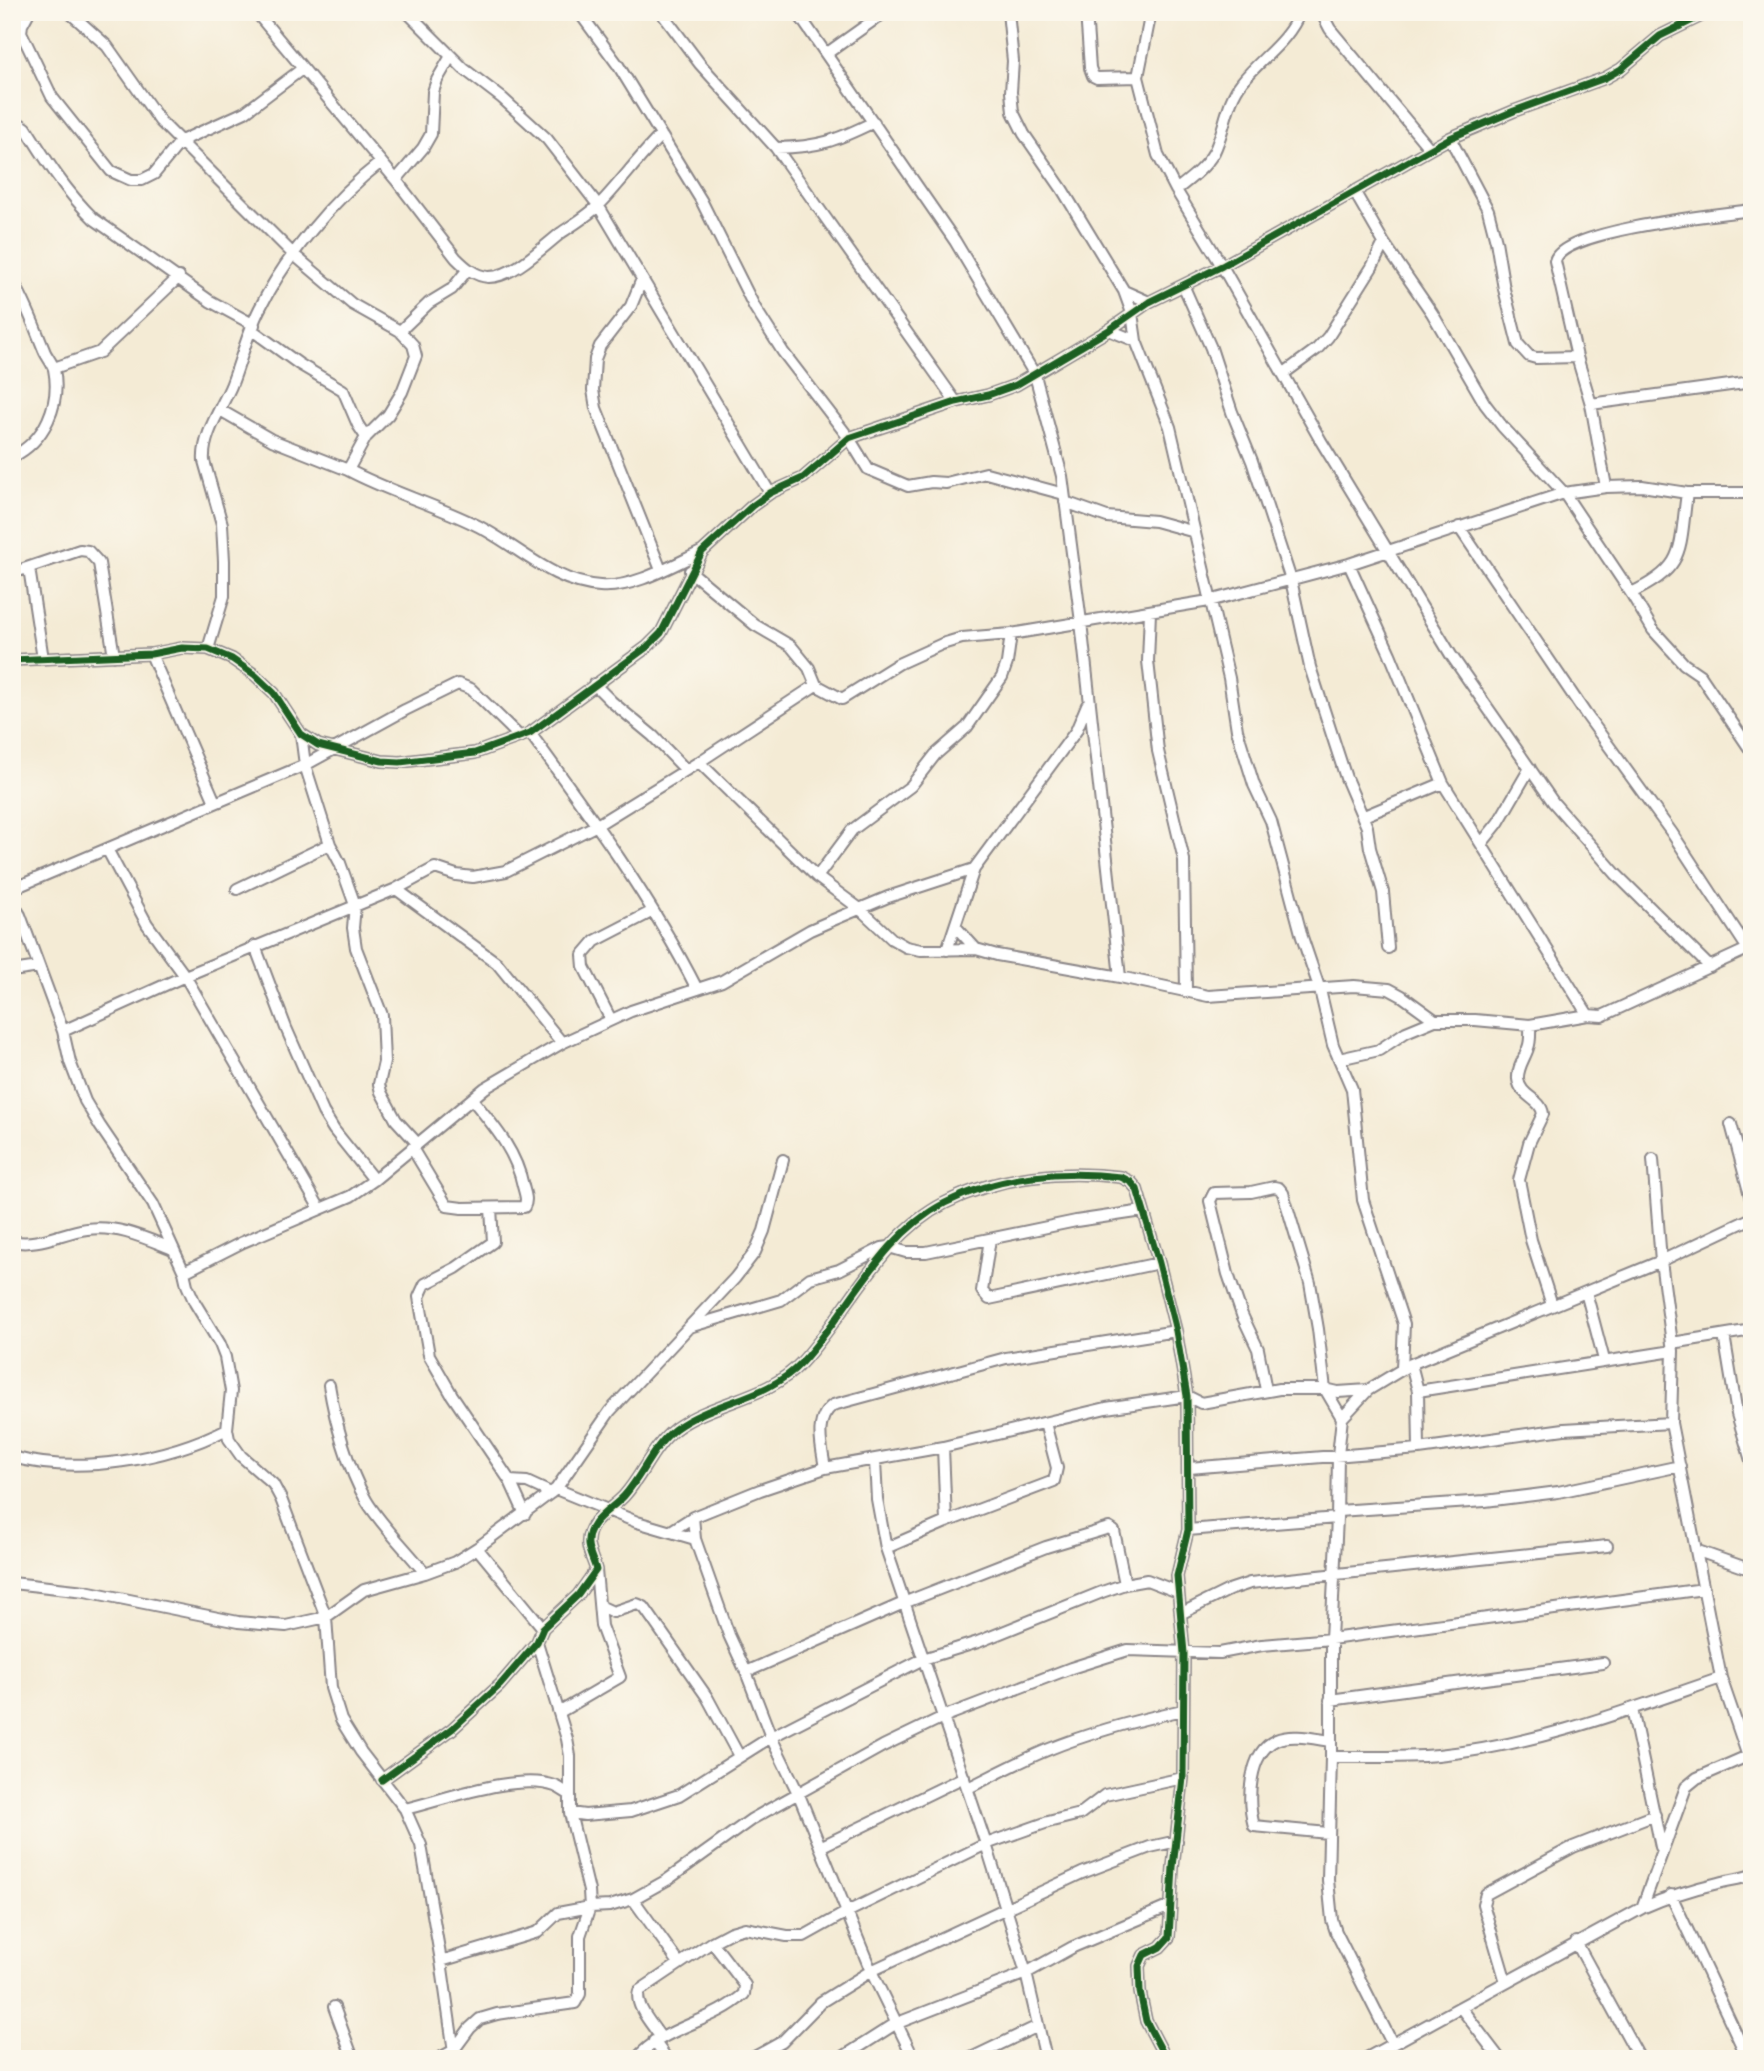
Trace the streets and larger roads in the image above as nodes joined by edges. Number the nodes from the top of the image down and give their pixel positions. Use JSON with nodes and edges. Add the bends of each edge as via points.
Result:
{"nodes":[{"id":1,"x":29,"y":12,"type":"edge"},
{"id":2,"x":69,"y":12,"type":"edge"},
{"id":3,"x":256,"y":12,"type":"edge"},
{"id":4,"x":407,"y":12,"type":"edge"},
{"id":5,"x":579,"y":12,"type":"edge"},
{"id":6,"x":661,"y":12,"type":"edge"},
{"id":7,"x":797,"y":12,"type":"edge"},
{"id":8,"x":885,"y":12,"type":"edge"},
{"id":9,"x":1007,"y":12,"type":"edge"},
{"id":10,"x":1086,"y":12,"type":"edge"},
{"id":11,"x":1151,"y":12,"type":"edge"},
{"id":12,"x":1300,"y":12,"type":"edge"},
{"id":13,"x":1321,"y":12,"type":"edge"},
{"id":14,"x":1709,"y":12,"type":"edge"},
{"id":15,"x":826,"y":54,"type":"junction"},
{"id":16,"x":451,"y":56,"type":"junction"},
{"id":17,"x":302,"y":69,"type":"junction"},
{"id":18,"x":1138,"y":77,"type":"junction"},
{"id":19,"x":874,"y":122,"type":"junction"},
{"id":20,"x":12,"y":125,"type":"edge"},
{"id":21,"x":661,"y":135,"type":"junction"},
{"id":22,"x":1450,"y":138,"type":"junction"},
{"id":23,"x":181,"y":141,"type":"junction"},
{"id":24,"x":776,"y":149,"type":"junction"},
{"id":25,"x":1430,"y":149,"type":"junction"},
{"id":26,"x":381,"y":162,"type":"junction"},
{"id":27,"x":396,"y":180,"type":"junction"},
{"id":28,"x":1176,"y":190,"type":"junction"},
{"id":29,"x":1354,"y":191,"type":"junction"},
{"id":30,"x":598,"y":205,"type":"junction"},
{"id":31,"x":1752,"y":209,"type":"edge"},
{"id":32,"x":1384,"y":243,"type":"junction"},
{"id":33,"x":293,"y":254,"type":"junction"},
{"id":34,"x":1222,"y":266,"type":"junction"},
{"id":35,"x":468,"y":269,"type":"junction"},
{"id":36,"x":180,"y":277,"type":"junction"},
{"id":37,"x":642,"y":279,"type":"junction"},
{"id":38,"x":12,"y":280,"type":"edge"},
{"id":39,"x":1184,"y":287,"type":"junction"},
{"id":40,"x":1124,"y":291,"type":"junction"},
{"id":41,"x":1149,"y":302,"type":"junction"},
{"id":42,"x":1132,"y":313,"type":"junction"},
{"id":43,"x":253,"y":328,"type":"junction"},
{"id":44,"x":1109,"y":330,"type":"junction"},
{"id":45,"x":400,"y":331,"type":"junction"},
{"id":46,"x":1136,"y":341,"type":"junction"},
{"id":47,"x":1577,"y":357,"type":"junction"},
{"id":48,"x":54,"y":368,"type":"junction"},
{"id":49,"x":1283,"y":374,"type":"junction"},
{"id":50,"x":1035,"y":375,"type":"junction"},
{"id":51,"x":1752,"y":382,"type":"edge"},
{"id":52,"x":956,"y":402,"type":"junction"},
{"id":53,"x":1591,"y":404,"type":"junction"},
{"id":54,"x":220,"y":410,"type":"junction"},
{"id":55,"x":366,"y":437,"type":"junction"},
{"id":56,"x":849,"y":438,"type":"junction"},
{"id":57,"x":12,"y":457,"type":"edge"},
{"id":58,"x":348,"y":470,"type":"junction"},
{"id":59,"x":1606,"y":487,"type":"junction"},
{"id":60,"x":1564,"y":493,"type":"junction"},
{"id":61,"x":1687,"y":493,"type":"junction"},
{"id":62,"x":1752,"y":493,"type":"edge"},
{"id":63,"x":770,"y":494,"type":"junction"},
{"id":64,"x":1064,"y":498,"type":"junction"},
{"id":65,"x":1459,"y":527,"type":"junction"},
{"id":66,"x":1195,"y":532,"type":"junction"},
{"id":67,"x":1389,"y":551,"type":"junction"},
{"id":68,"x":702,"y":552,"type":"junction"},
{"id":69,"x":1349,"y":564,"type":"junction"},
{"id":70,"x":29,"y":568,"type":"junction"},
{"id":71,"x":661,"y":570,"type":"junction"},
{"id":72,"x":690,"y":571,"type":"junction"},
{"id":73,"x":12,"y":573,"type":"edge"},
{"id":74,"x":1291,"y":580,"type":"junction"},
{"id":75,"x":1631,"y":593,"type":"junction"},
{"id":76,"x":1209,"y":601,"type":"junction"},
{"id":77,"x":1150,"y":612,"type":"junction"},
{"id":78,"x":1081,"y":622,"type":"junction"},
{"id":79,"x":1011,"y":635,"type":"junction"},
{"id":80,"x":208,"y":649,"type":"junction"},
{"id":81,"x":151,"y":654,"type":"junction"},
{"id":82,"x":114,"y":656,"type":"junction"},
{"id":83,"x":14,"y":659,"type":"edge"},
{"id":84,"x":43,"y":659,"type":"junction"},
{"id":85,"x":594,"y":684,"type":"junction"},
{"id":86,"x":816,"y":685,"type":"junction"},
{"id":87,"x":1088,"y":699,"type":"junction"},
{"id":88,"x":301,"y":734,"type":"junction"},
{"id":89,"x":525,"y":735,"type":"junction"},
{"id":90,"x":333,"y":751,"type":"junction"},
{"id":91,"x":1752,"y":752,"type":"edge"},
{"id":92,"x":699,"y":762,"type":"junction"},
{"id":93,"x":305,"y":765,"type":"junction"},
{"id":94,"x":1530,"y":768,"type":"junction"},
{"id":95,"x":686,"y":770,"type":"junction"},
{"id":96,"x":1443,"y":783,"type":"junction"},
{"id":97,"x":215,"y":802,"type":"junction"},
{"id":98,"x":1364,"y":816,"type":"junction"},
{"id":99,"x":597,"y":825,"type":"junction"},
{"id":100,"x":330,"y":844,"type":"junction"},
{"id":101,"x":1481,"y":844,"type":"junction"},
{"id":102,"x":107,"y":849,"type":"junction"},
{"id":103,"x":974,"y":869,"type":"junction"},
{"id":104,"x":817,"y":877,"type":"junction"},
{"id":105,"x":12,"y":889,"type":"edge"},
{"id":106,"x":237,"y":889,"type":"dead end"},
{"id":107,"x":396,"y":889,"type":"junction"},
{"id":108,"x":12,"y":902,"type":"edge"},
{"id":109,"x":355,"y":905,"type":"junction"},
{"id":110,"x":860,"y":909,"type":"junction"},
{"id":111,"x":653,"y":911,"type":"junction"},
{"id":112,"x":333,"y":914,"type":"junction"},
{"id":113,"x":955,"y":926,"type":"junction"},
{"id":114,"x":353,"y":928,"type":"junction"},
{"id":115,"x":256,"y":946,"type":"junction"},
{"id":116,"x":1388,"y":947,"type":"dead end"},
{"id":117,"x":1750,"y":948,"type":"edge"},
{"id":118,"x":976,"y":949,"type":"junction"},
{"id":119,"x":947,"y":950,"type":"junction"},
{"id":120,"x":38,"y":967,"type":"junction"},
{"id":121,"x":1710,"y":967,"type":"junction"},
{"id":122,"x":12,"y":971,"type":"edge"},
{"id":123,"x":184,"y":976,"type":"junction"},
{"id":124,"x":1120,"y":977,"type":"junction"},
{"id":125,"x":697,"y":989,"type":"junction"},
{"id":126,"x":1186,"y":990,"type":"junction"},
{"id":127,"x":1320,"y":990,"type":"junction"},
{"id":128,"x":1588,"y":1015,"type":"junction"},
{"id":129,"x":611,"y":1020,"type":"junction"},
{"id":130,"x":1435,"y":1020,"type":"junction"},
{"id":131,"x":1530,"y":1026,"type":"junction"},
{"id":132,"x":63,"y":1031,"type":"junction"},
{"id":133,"x":562,"y":1043,"type":"junction"},
{"id":134,"x":1339,"y":1059,"type":"junction"},
{"id":135,"x":472,"y":1099,"type":"junction"},
{"id":136,"x":1731,"y":1125,"type":"dead end"},
{"id":137,"x":415,"y":1146,"type":"junction"},
{"id":138,"x":1653,"y":1159,"type":"dead end"},
{"id":139,"x":783,"y":1160,"type":"dead end"},
{"id":140,"x":374,"y":1180,"type":"junction"},
{"id":141,"x":1752,"y":1203,"type":"edge"},
{"id":142,"x":491,"y":1208,"type":"junction"},
{"id":143,"x":320,"y":1209,"type":"junction"},
{"id":144,"x":1143,"y":1211,"type":"junction"},
{"id":145,"x":1752,"y":1218,"type":"edge"},
{"id":146,"x":989,"y":1239,"type":"junction"},
{"id":147,"x":12,"y":1241,"type":"edge"},
{"id":148,"x":889,"y":1247,"type":"junction"},
{"id":149,"x":173,"y":1249,"type":"junction"},
{"id":150,"x":1661,"y":1261,"type":"junction"},
{"id":151,"x":1159,"y":1263,"type":"junction"},
{"id":152,"x":184,"y":1272,"type":"junction"},
{"id":153,"x":1586,"y":1292,"type":"junction"},
{"id":154,"x":1552,"y":1306,"type":"junction"},
{"id":155,"x":689,"y":1327,"type":"junction"},
{"id":156,"x":1752,"y":1330,"type":"edge"},
{"id":157,"x":1175,"y":1331,"type":"junction"},
{"id":158,"x":1724,"y":1335,"type":"junction"},
{"id":159,"x":1672,"y":1347,"type":"junction"},
{"id":160,"x":1604,"y":1360,"type":"junction"},
{"id":161,"x":1407,"y":1366,"type":"junction"},
{"id":162,"x":329,"y":1385,"type":"dead end"},
{"id":163,"x":1266,"y":1390,"type":"junction"},
{"id":164,"x":1325,"y":1390,"type":"junction"},
{"id":165,"x":1368,"y":1390,"type":"junction"},
{"id":166,"x":1418,"y":1391,"type":"junction"},
{"id":167,"x":1187,"y":1396,"type":"junction"},
{"id":168,"x":1342,"y":1418,"type":"junction"},
{"id":169,"x":1045,"y":1423,"type":"junction"},
{"id":170,"x":1671,"y":1423,"type":"junction"},
{"id":171,"x":227,"y":1429,"type":"junction"},
{"id":172,"x":943,"y":1447,"type":"junction"},
{"id":173,"x":1419,"y":1449,"type":"junction"},
{"id":174,"x":1338,"y":1455,"type":"junction"},
{"id":175,"x":12,"y":1457,"type":"edge"},
{"id":176,"x":875,"y":1461,"type":"junction"},
{"id":177,"x":1752,"y":1464,"type":"edge"},
{"id":178,"x":1680,"y":1466,"type":"junction"},
{"id":179,"x":825,"y":1468,"type":"junction"},
{"id":180,"x":1189,"y":1468,"type":"junction"},
{"id":181,"x":510,"y":1481,"type":"junction"},
{"id":182,"x":553,"y":1491,"type":"junction"},
{"id":183,"x":607,"y":1510,"type":"junction"},
{"id":184,"x":525,"y":1514,"type":"junction"},
{"id":185,"x":1338,"y":1514,"type":"junction"},
{"id":186,"x":693,"y":1517,"type":"junction"},
{"id":187,"x":946,"y":1522,"type":"junction"},
{"id":188,"x":1188,"y":1530,"type":"junction"},
{"id":189,"x":671,"y":1531,"type":"junction"},
{"id":190,"x":695,"y":1539,"type":"junction"},
{"id":191,"x":1607,"y":1546,"type":"dead end"},
{"id":192,"x":477,"y":1548,"type":"junction"},
{"id":193,"x":886,"y":1548,"type":"junction"},
{"id":194,"x":1698,"y":1551,"type":"junction"},
{"id":195,"x":596,"y":1570,"type":"junction"},
{"id":196,"x":1752,"y":1570,"type":"edge"},
{"id":197,"x":425,"y":1573,"type":"junction"},
{"id":198,"x":1335,"y":1575,"type":"junction"},
{"id":199,"x":12,"y":1583,"type":"edge"},
{"id":200,"x":1125,"y":1584,"type":"junction"},
{"id":201,"x":1704,"y":1589,"type":"junction"},
{"id":202,"x":1178,"y":1592,"type":"junction"},
{"id":203,"x":906,"y":1602,"type":"junction"},
{"id":204,"x":600,"y":1606,"type":"junction"},
{"id":205,"x":1182,"y":1613,"type":"junction"},
{"id":206,"x":326,"y":1616,"type":"junction"},
{"id":207,"x":543,"y":1628,"type":"junction"},
{"id":208,"x":1331,"y":1639,"type":"junction"},
{"id":209,"x":537,"y":1642,"type":"junction"},
{"id":210,"x":1184,"y":1653,"type":"junction"},
{"id":211,"x":923,"y":1659,"type":"junction"},
{"id":212,"x":1603,"y":1663,"type":"dead end"},
{"id":213,"x":746,"y":1672,"type":"junction"},
{"id":214,"x":1721,"y":1678,"type":"junction"},
{"id":215,"x":1330,"y":1700,"type":"junction"},
{"id":216,"x":1632,"y":1709,"type":"junction"},
{"id":217,"x":1183,"y":1710,"type":"junction"},
{"id":218,"x":560,"y":1712,"type":"junction"},
{"id":219,"x":943,"y":1717,"type":"junction"},
{"id":220,"x":771,"y":1737,"type":"junction"},
{"id":221,"x":1331,"y":1741,"type":"junction"},
{"id":222,"x":739,"y":1755,"type":"junction"},
{"id":223,"x":1749,"y":1756,"type":"edge"},
{"id":224,"x":1331,"y":1758,"type":"junction"},
{"id":225,"x":1752,"y":1768,"type":"edge"},
{"id":226,"x":1183,"y":1778,"type":"junction"},
{"id":227,"x":382,"y":1780,"type":"junction"},
{"id":228,"x":966,"y":1782,"type":"junction"},
{"id":229,"x":569,"y":1794,"type":"junction"},
{"id":230,"x":799,"y":1795,"type":"junction"},
{"id":231,"x":405,"y":1810,"type":"junction"},
{"id":232,"x":570,"y":1813,"type":"junction"},
{"id":233,"x":1656,"y":1815,"type":"junction"},
{"id":234,"x":1328,"y":1833,"type":"junction"},
{"id":235,"x":1177,"y":1841,"type":"junction"},
{"id":236,"x":986,"y":1844,"type":"junction"},
{"id":237,"x":820,"y":1847,"type":"junction"},
{"id":238,"x":1662,"y":1849,"type":"junction"},
{"id":239,"x":1752,"y":1875,"type":"edge"},
{"id":240,"x":1671,"y":1895,"type":"junction"},
{"id":241,"x":633,"y":1899,"type":"junction"},
{"id":242,"x":1170,"y":1906,"type":"junction"},
{"id":243,"x":590,"y":1907,"type":"junction"},
{"id":244,"x":1642,"y":1908,"type":"junction"},
{"id":245,"x":1006,"y":1909,"type":"junction"},
{"id":246,"x":847,"y":1912,"type":"junction"},
{"id":247,"x":712,"y":1942,"type":"junction"},
{"id":248,"x":1576,"y":1942,"type":"junction"},
{"id":249,"x":441,"y":1961,"type":"junction"},
{"id":250,"x":679,"y":1963,"type":"junction"},
{"id":251,"x":871,"y":1971,"type":"junction"},
{"id":252,"x":1026,"y":1973,"type":"junction"},
{"id":253,"x":1506,"y":1983,"type":"junction"},
{"id":254,"x":334,"y":2007,"type":"dead end"},
{"id":255,"x":1461,"y":2008,"type":"junction"},
{"id":256,"x":895,"y":2024,"type":"junction"},
{"id":257,"x":1038,"y":2026,"type":"junction"},
{"id":258,"x":658,"y":2040,"type":"junction"},
{"id":259,"x":1392,"y":2043,"type":"junction"},
{"id":260,"x":454,"y":2055,"type":"edge"},
{"id":261,"x":1368,"y":2058,"type":"edge"},
{"id":262,"x":353,"y":2059,"type":"edge"},
{"id":263,"x":438,"y":2059,"type":"edge"},
{"id":264,"x":636,"y":2059,"type":"edge"},
{"id":265,"x":667,"y":2059,"type":"edge"},
{"id":266,"x":751,"y":2059,"type":"edge"},
{"id":267,"x":840,"y":2059,"type":"edge"},
{"id":268,"x":914,"y":2059,"type":"edge"},
{"id":269,"x":970,"y":2059,"type":"edge"},
{"id":270,"x":1046,"y":2059,"type":"edge"},
{"id":271,"x":1166,"y":2059,"type":"edge"},
{"id":272,"x":1500,"y":2059,"type":"edge"},
{"id":273,"x":1640,"y":2059,"type":"edge"},
{"id":274,"x":1748,"y":2059,"type":"edge"}],
"edges":[{"from":1,"to":23,"type":"street","via":[[21,32],[52,97],[111,171],[142,180],[154,174]]},
{"from":2,"to":23,"type":"street","via":[[107,46],[154,114]]},
{"from":3,"to":17,"type":"street"},
{"from":4,"to":16,"type":"street"},
{"from":5,"to":21,"type":"street"},
{"from":6,"to":24,"type":"street","via":[[700,64]]},
{"from":7,"to":15,"type":"street"},
{"from":8,"to":15,"type":"street"},
{"from":9,"to":40,"type":"street","via":[[1013,112]]},
{"from":10,"to":18,"type":"street","via":[[1093,76]]},
{"from":11,"to":18,"type":"street"},
{"from":12,"to":28,"type":"street","via":[[1273,51],[1241,83],[1214,152]]},
{"from":13,"to":25,"type":"street"},
{"from":14,"to":22,"type":"street","via":[[1660,36],[1605,78]]},
{"from":15,"to":19,"type":"street"},
{"from":16,"to":27,"type":"street","via":[[433,92],[431,134]]},
{"from":16,"to":30,"type":"street","via":[[547,139]]},
{"from":17,"to":23,"type":"street","via":[[245,111]]},
{"from":17,"to":26,"type":"street"},
{"from":18,"to":28,"type":"street","via":[[1158,155]]},
{"from":19,"to":24,"type":"street","via":[[824,144]]},
{"from":19,"to":50,"type":"street","via":[[955,241]]},
{"from":20,"to":36,"type":"street","via":[[26,128],[53,171],[94,219]]},
{"from":21,"to":30,"type":"street"},
{"from":21,"to":56,"type":"street","via":[[701,200],[755,308]]},
{"from":22,"to":25,"type":"street"},
{"from":22,"to":47,"type":"street","via":[[1488,210],[1518,344],[1536,358]]},
{"from":23,"to":33,"type":"street"},
{"from":24,"to":52,"type":"street"},
{"from":25,"to":29,"type":"street"},
{"from":26,"to":27,"type":"street"},
{"from":26,"to":33,"type":"street","via":[[355,183]]},
{"from":27,"to":35,"type":"street"},
{"from":28,"to":34,"type":"street"},
{"from":29,"to":32,"type":"street"},
{"from":29,"to":34,"type":"street"},
{"from":30,"to":35,"type":"street","via":[[509,271],[490,277]]},
{"from":30,"to":37,"type":"street"},
{"from":31,"to":47,"type":"street","via":[[1624,228],[1561,250],[1555,261]]},
{"from":32,"to":49,"type":"street","via":[[1328,337]]},
{"from":32,"to":60,"type":"street","via":[[1485,404]]},
{"from":33,"to":43,"type":"street"},
{"from":33,"to":45,"type":"street","via":[[352,303]]},
{"from":34,"to":39,"type":"street"},
{"from":34,"to":49,"type":"street"},
{"from":35,"to":45,"type":"street","via":[[452,289],[429,303]]},
{"from":36,"to":43,"type":"street"},
{"from":36,"to":48,"type":"street","via":[[100,352]]},
{"from":37,"to":63,"type":"street"},
{"from":37,"to":71,"type":"street","via":[[631,306],[600,345],[593,390],[596,408]]},
{"from":38,"to":48,"type":"street"},
{"from":39,"to":41,"type":"street"},
{"from":39,"to":74,"type":"street","via":[[1211,348]]},
{"from":40,"to":41,"type":"street"},
{"from":40,"to":42,"type":"street"},
{"from":41,"to":42,"type":"street"},
{"from":42,"to":44,"type":"street"},
{"from":42,"to":46,"type":"street"},
{"from":43,"to":54,"type":"street"},
{"from":43,"to":55,"type":"street","via":[[299,364],[343,390]]},
{"from":44,"to":46,"type":"street"},
{"from":44,"to":50,"type":"street"},
{"from":45,"to":55,"type":"street","via":[[416,356],[410,375],[388,415]]},
{"from":46,"to":66,"type":"street","via":[[1170,427]]},
{"from":47,"to":53,"type":"street"},
{"from":48,"to":57,"type":"street","via":[[52,415],[33,441]]},
{"from":49,"to":67,"type":"street"},
{"from":50,"to":52,"type":"street","via":[[988,396]]},
{"from":50,"to":64,"type":"street","via":[[1053,436]]},
{"from":51,"to":53,"type":"street"},
{"from":52,"to":56,"type":"street"},
{"from":53,"to":59,"type":"street"},
{"from":54,"to":58,"type":"street","via":[[272,440]]},
{"from":54,"to":80,"type":"street","via":[[203,452],[222,524],[224,561],[224,596]]},
{"from":55,"to":58,"type":"street"},
{"from":56,"to":63,"type":"street","via":[[803,478]]},
{"from":56,"to":64,"type":"street","via":[[868,469],[905,485],[946,483],[986,473]]},
{"from":58,"to":71,"type":"street","via":[[478,525],[549,570],[578,582],[622,585]]},
{"from":59,"to":60,"type":"street"},
{"from":59,"to":61,"type":"street","via":[[1642,486]]},
{"from":60,"to":65,"type":"street"},
{"from":60,"to":75,"type":"street"},
{"from":61,"to":62,"type":"street"},
{"from":61,"to":75,"type":"street","via":[[1674,565]]},
{"from":63,"to":68,"type":"street"},
{"from":64,"to":66,"type":"street","via":[[1107,517],[1156,521]]},
{"from":64,"to":78,"type":"street"},
{"from":65,"to":67,"type":"street"},
{"from":65,"to":117,"type":"street"},
{"from":66,"to":76,"type":"street"},
{"from":67,"to":69,"type":"street"},
{"from":67,"to":94,"type":"street","via":[[1451,656]]},
{"from":68,"to":71,"type":"street"},
{"from":68,"to":72,"type":"street"},
{"from":69,"to":74,"type":"street"},
{"from":69,"to":96,"type":"street"},
{"from":70,"to":73,"type":"street"},
{"from":70,"to":82,"type":"street","via":[[80,550],[94,557],[99,563]]},
{"from":70,"to":84,"type":"street"},
{"from":72,"to":85,"type":"street","via":[[661,633]]},
{"from":72,"to":86,"type":"street","via":[[755,625],[791,646]]},
{"from":74,"to":76,"type":"street"},
{"from":74,"to":98,"type":"street","via":[[1310,667],[1346,778]]},
{"from":75,"to":91,"type":"street","via":[[1653,630],[1700,675]]},
{"from":76,"to":77,"type":"street"},
{"from":76,"to":127,"type":"street","via":[[1237,730],[1270,821]]},
{"from":77,"to":78,"type":"street"},
{"from":77,"to":126,"type":"street","via":[[1148,662],[1158,751],[1184,860]]},
{"from":78,"to":79,"type":"street"},
{"from":78,"to":87,"type":"street"},
{"from":79,"to":86,"type":"street","via":[[942,644],[898,664],[842,699]]},
{"from":79,"to":104,"type":"street","via":[[1002,677],[967,727],[935,755],[911,786],[852,830]]},
{"from":80,"to":81,"type":"street"},
{"from":80,"to":88,"type":"street","via":[[255,675],[281,702]]},
{"from":81,"to":82,"type":"street"},
{"from":81,"to":97,"type":"street"},
{"from":82,"to":84,"type":"street"},
{"from":83,"to":84,"type":"street"},
{"from":85,"to":89,"type":"street"},
{"from":85,"to":95,"type":"street"},
{"from":86,"to":92,"type":"street"},
{"from":87,"to":103,"type":"street","via":[[1076,732]]},
{"from":87,"to":124,"type":"street"},
{"from":88,"to":90,"type":"street"},
{"from":88,"to":93,"type":"street"},
{"from":89,"to":90,"type":"street","via":[[475,753],[400,762]]},
{"from":89,"to":90,"type":"street","via":[[471,689],[458,684]]},
{"from":89,"to":99,"type":"street"},
{"from":90,"to":93,"type":"street"},
{"from":92,"to":95,"type":"street"},
{"from":92,"to":104,"type":"street"},
{"from":93,"to":97,"type":"street"},
{"from":93,"to":100,"type":"street"},
{"from":94,"to":101,"type":"street"},
{"from":94,"to":121,"type":"street","via":[[1553,802],[1616,874]]},
{"from":95,"to":99,"type":"street"},
{"from":96,"to":98,"type":"street"},
{"from":96,"to":101,"type":"street"},
{"from":97,"to":102,"type":"street"},
{"from":98,"to":116,"type":"street","via":[[1383,891]]},
{"from":99,"to":107,"type":"street","via":[[506,871],[472,877],[435,868]]},
{"from":99,"to":111,"type":"street"},
{"from":100,"to":106,"type":"street"},
{"from":100,"to":109,"type":"street"},
{"from":101,"to":128,"type":"street"},
{"from":102,"to":105,"type":"street"},
{"from":102,"to":123,"type":"street","via":[[147,924]]},
{"from":103,"to":110,"type":"street"},
{"from":103,"to":113,"type":"street"},
{"from":104,"to":110,"type":"street"},
{"from":107,"to":109,"type":"street"},
{"from":107,"to":133,"type":"street","via":[[497,963]]},
{"from":108,"to":120,"type":"street"},
{"from":109,"to":112,"type":"street"},
{"from":109,"to":114,"type":"street"},
{"from":110,"to":119,"type":"street","via":[[906,947]]},
{"from":110,"to":125,"type":"street","via":[[810,930],[742,971]]},
{"from":111,"to":125,"type":"street"},
{"from":111,"to":129,"type":"street","via":[[595,941],[583,955],[584,967]]},
{"from":112,"to":114,"type":"street"},
{"from":112,"to":115,"type":"street"},
{"from":113,"to":118,"type":"street"},
{"from":113,"to":119,"type":"street"},
{"from":114,"to":137,"type":"street","via":[[382,1015],[381,1092]]},
{"from":115,"to":123,"type":"street"},
{"from":115,"to":140,"type":"street","via":[[323,1112]]},
{"from":117,"to":121,"type":"street"},
{"from":118,"to":119,"type":"street"},
{"from":118,"to":124,"type":"street"},
{"from":120,"to":122,"type":"street"},
{"from":120,"to":132,"type":"street"},
{"from":121,"to":128,"type":"street","via":[[1602,1016]]},
{"from":123,"to":132,"type":"street"},
{"from":123,"to":143,"type":"street"},
{"from":124,"to":126,"type":"street"},
{"from":125,"to":129,"type":"street"},
{"from":126,"to":127,"type":"street","via":[[1223,996]]},
{"from":127,"to":130,"type":"street","via":[[1354,986],[1389,989]]},
{"from":127,"to":134,"type":"street"},
{"from":128,"to":131,"type":"street"},
{"from":129,"to":133,"type":"street"},
{"from":130,"to":131,"type":"street"},
{"from":130,"to":134,"type":"street","via":[[1380,1050]]},
{"from":131,"to":154,"type":"street","via":[[1529,1047],[1518,1080],[1543,1114],[1519,1180],[1531,1240]]},
{"from":132,"to":149,"type":"street","via":[[85,1101],[153,1204]]},
{"from":133,"to":135,"type":"street"},
{"from":134,"to":161,"type":"street","via":[[1352,1089],[1363,1200],[1404,1325]]},
{"from":135,"to":137,"type":"street"},
{"from":135,"to":142,"type":"street","via":[[513,1154],[526,1201],[524,1207]]},
{"from":136,"to":141,"type":"street"},
{"from":137,"to":140,"type":"street"},
{"from":137,"to":142,"type":"street","via":[[444,1204]]},
{"from":138,"to":150,"type":"street"},
{"from":139,"to":155,"type":"street","via":[[755,1252]]},
{"from":140,"to":143,"type":"street"},
{"from":142,"to":181,"type":"street","via":[[493,1242],[425,1284],[419,1297],[429,1355]]},
{"from":143,"to":152,"type":"street"},
{"from":144,"to":146,"type":"street"},
{"from":144,"to":148,"type":"street","via":[[1137,1189],[1121,1177],[1034,1176],[947,1202],[923,1215]]},
{"from":144,"to":151,"type":"street"},
{"from":145,"to":150,"type":"street"},
{"from":146,"to":148,"type":"street","via":[[926,1252]]},
{"from":146,"to":151,"type":"street","via":[[982,1292],[989,1299]]},
{"from":147,"to":149,"type":"street","via":[[34,1243],[90,1228],[112,1229]]},
{"from":148,"to":155,"type":"street","via":[[856,1264],[810,1278],[781,1300]]},
{"from":148,"to":183,"type":"street","via":[[799,1366],[773,1385],[676,1429],[657,1447],[622,1498]]},
{"from":149,"to":152,"type":"street"},
{"from":150,"to":153,"type":"street"},
{"from":150,"to":159,"type":"street"},
{"from":151,"to":157,"type":"street"},
{"from":152,"to":171,"type":"street","via":[[194,1303],[225,1357],[231,1391]]},
{"from":153,"to":154,"type":"street"},
{"from":153,"to":160,"type":"street"},
{"from":154,"to":161,"type":"street"},
{"from":155,"to":182,"type":"street","via":[[610,1411]]},
{"from":156,"to":158,"type":"street"},
{"from":157,"to":167,"type":"street"},
{"from":157,"to":179,"type":"street","via":[[1006,1358],[833,1405],[822,1419]]},
{"from":158,"to":159,"type":"street"},
{"from":158,"to":177,"type":"street","via":[[1737,1414]]},
{"from":159,"to":160,"type":"street"},
{"from":159,"to":170,"type":"street"},
{"from":160,"to":166,"type":"street"},
{"from":161,"to":165,"type":"street"},
{"from":161,"to":166,"type":"street"},
{"from":162,"to":197,"type":"street","via":[[348,1455],[367,1502]]},
{"from":163,"to":164,"type":"street"},
{"from":163,"to":164,"type":"street","via":[[1258,1349],[1228,1274],[1210,1201],[1214,1193],[1274,1187],[1283,1193],[1310,1283]]},
{"from":163,"to":167,"type":"street","via":[[1200,1403]]},
{"from":164,"to":165,"type":"street"},
{"from":164,"to":168,"type":"street"},
{"from":165,"to":168,"type":"street"},
{"from":166,"to":173,"type":"street"},
{"from":167,"to":169,"type":"street"},
{"from":167,"to":180,"type":"street"},
{"from":168,"to":174,"type":"street"},
{"from":169,"to":172,"type":"street"},
{"from":169,"to":187,"type":"street","via":[[1057,1468],[1054,1481]]},
{"from":170,"to":173,"type":"street","via":[[1564,1429]]},
{"from":170,"to":178,"type":"street"},
{"from":171,"to":175,"type":"street","via":[[179,1449],[108,1462],[51,1466]]},
{"from":171,"to":206,"type":"street","via":[[233,1448],[263,1474],[281,1499]]},
{"from":172,"to":176,"type":"street"},
{"from":172,"to":187,"type":"street"},
{"from":173,"to":174,"type":"street"},
{"from":174,"to":180,"type":"street"},
{"from":174,"to":185,"type":"street"},
{"from":176,"to":179,"type":"street"},
{"from":176,"to":193,"type":"street"},
{"from":178,"to":185,"type":"street","via":[[1558,1492]]},
{"from":178,"to":194,"type":"street"},
{"from":179,"to":186,"type":"street"},
{"from":180,"to":188,"type":"street"},
{"from":181,"to":182,"type":"street"},
{"from":181,"to":184,"type":"street"},
{"from":182,"to":183,"type":"street"},
{"from":182,"to":184,"type":"street"},
{"from":183,"to":189,"type":"street"},
{"from":183,"to":195,"type":"street","via":[[590,1532],[588,1547]]},
{"from":184,"to":192,"type":"street"},
{"from":185,"to":188,"type":"street"},
{"from":185,"to":198,"type":"street"},
{"from":186,"to":189,"type":"street"},
{"from":186,"to":190,"type":"street"},
{"from":187,"to":193,"type":"street"},
{"from":188,"to":202,"type":"street"},
{"from":189,"to":190,"type":"street"},
{"from":190,"to":213,"type":"street"},
{"from":191,"to":198,"type":"street"},
{"from":192,"to":197,"type":"street"},
{"from":192,"to":207,"type":"street"},
{"from":193,"to":203,"type":"street"},
{"from":194,"to":196,"type":"street"},
{"from":194,"to":201,"type":"street"},
{"from":195,"to":204,"type":"street"},
{"from":195,"to":207,"type":"street","via":[[578,1595]]},
{"from":197,"to":206,"type":"street","via":[[364,1590]]},
{"from":198,"to":205,"type":"street","via":[[1250,1583]]},
{"from":198,"to":208,"type":"street"},
{"from":199,"to":206,"type":"street","via":[[85,1591],[238,1622],[286,1626]]},
{"from":200,"to":202,"type":"street","via":[[1147,1580]]},
{"from":200,"to":203,"type":"street","via":[[1114,1531],[1109,1528],[1046,1547]]},
{"from":200,"to":211,"type":"street"},
{"from":201,"to":208,"type":"street"},
{"from":201,"to":214,"type":"street"},
{"from":202,"to":205,"type":"street"},
{"from":203,"to":211,"type":"street"},
{"from":203,"to":213,"type":"street"},
{"from":204,"to":218,"type":"street","via":[[601,1626],[620,1677]]},
{"from":204,"to":222,"type":"street","via":[[613,1612],[637,1604],[644,1607],[707,1697]]},
{"from":205,"to":210,"type":"street"},
{"from":206,"to":227,"type":"street","via":[[335,1704],[350,1735]]},
{"from":207,"to":209,"type":"street"},
{"from":208,"to":210,"type":"street"},
{"from":208,"to":215,"type":"street"},
{"from":209,"to":218,"type":"street"},
{"from":209,"to":227,"type":"street","via":[[452,1730]]},
{"from":210,"to":217,"type":"street"},
{"from":210,"to":219,"type":"street","via":[[1128,1650]]},
{"from":211,"to":219,"type":"street"},
{"from":211,"to":220,"type":"street"},
{"from":212,"to":215,"type":"street"},
{"from":213,"to":220,"type":"street"},
{"from":214,"to":216,"type":"street"},
{"from":214,"to":223,"type":"street"},
{"from":215,"to":221,"type":"street"},
{"from":216,"to":224,"type":"street","via":[[1475,1749],[1438,1755]]},
{"from":216,"to":233,"type":"street"},
{"from":217,"to":226,"type":"street"},
{"from":217,"to":228,"type":"street","via":[[1075,1740]]},
{"from":218,"to":229,"type":"street","via":[[570,1756]]},
{"from":219,"to":228,"type":"street"},
{"from":219,"to":230,"type":"street"},
{"from":220,"to":222,"type":"street"},
{"from":220,"to":230,"type":"street"},
{"from":221,"to":224,"type":"street"},
{"from":221,"to":234,"type":"street","via":[[1276,1740],[1262,1752],[1251,1777],[1254,1826]]},
{"from":222,"to":232,"type":"street","via":[[679,1795],[652,1806],[610,1815]]},
{"from":223,"to":225,"type":"street"},
{"from":223,"to":238,"type":"street","via":[[1686,1787]]},
{"from":224,"to":234,"type":"street"},
{"from":226,"to":235,"type":"street"},
{"from":226,"to":236,"type":"street","via":[[1105,1795],[1080,1814]]},
{"from":227,"to":231,"type":"street"},
{"from":228,"to":236,"type":"street"},
{"from":228,"to":237,"type":"street"},
{"from":229,"to":231,"type":"street","via":[[539,1783],[496,1786]]},
{"from":229,"to":232,"type":"street"},
{"from":230,"to":237,"type":"street"},
{"from":230,"to":241,"type":"street","via":[[752,1819]]},
{"from":231,"to":249,"type":"street","via":[[426,1868]]},
{"from":232,"to":243,"type":"street"},
{"from":233,"to":238,"type":"street"},
{"from":233,"to":253,"type":"street","via":[[1573,1847],[1486,1894],[1483,1905]]},
{"from":234,"to":259,"type":"street","via":[[1332,1920]]},
{"from":235,"to":242,"type":"street"},
{"from":235,"to":245,"type":"street","via":[[1124,1856]]},
{"from":236,"to":245,"type":"street"},
{"from":236,"to":246,"type":"street"},
{"from":237,"to":246,"type":"street"},
{"from":238,"to":244,"type":"street"},
{"from":239,"to":240,"type":"street"},
{"from":240,"to":244,"type":"street"},
{"from":240,"to":274,"type":"street"},
{"from":241,"to":243,"type":"street"},
{"from":241,"to":250,"type":"street"},
{"from":242,"to":252,"type":"street","via":[[1073,1947]]},
{"from":242,"to":271,"type":"street","via":[[1170,1937],[1144,1955],[1139,1966],[1146,2021]]},
{"from":243,"to":249,"type":"street","via":[[558,1913],[533,1934]]},
{"from":243,"to":260,"type":"street","via":[[580,1936],[580,1994],[575,2003],[480,2020]]},
{"from":244,"to":248,"type":"street"},
{"from":245,"to":251,"type":"street"},
{"from":245,"to":252,"type":"street"},
{"from":246,"to":247,"type":"street","via":[[804,1936],[745,1928]]},
{"from":246,"to":251,"type":"street"},
{"from":247,"to":250,"type":"street"},
{"from":247,"to":258,"type":"street","via":[[745,1985],[744,1994]]},
{"from":248,"to":253,"type":"street"},
{"from":248,"to":273,"type":"street"},
{"from":249,"to":260,"type":"street"},
{"from":250,"to":258,"type":"street","via":[[642,1987],[637,1997]]},
{"from":251,"to":256,"type":"street"},
{"from":251,"to":266,"type":"street","via":[[821,2002],[782,2042]]},
{"from":252,"to":256,"type":"street"},
{"from":252,"to":257,"type":"street"},
{"from":253,"to":255,"type":"street"},
{"from":254,"to":262,"type":"street"},
{"from":255,"to":259,"type":"street"},
{"from":255,"to":272,"type":"street"},
{"from":256,"to":267,"type":"street"},
{"from":256,"to":268,"type":"street"},
{"from":257,"to":269,"type":"street"},
{"from":257,"to":270,"type":"street"},
{"from":258,"to":264,"type":"street"},
{"from":258,"to":265,"type":"street"},
{"from":259,"to":261,"type":"street"},
{"from":260,"to":263,"type":"street"}]}
